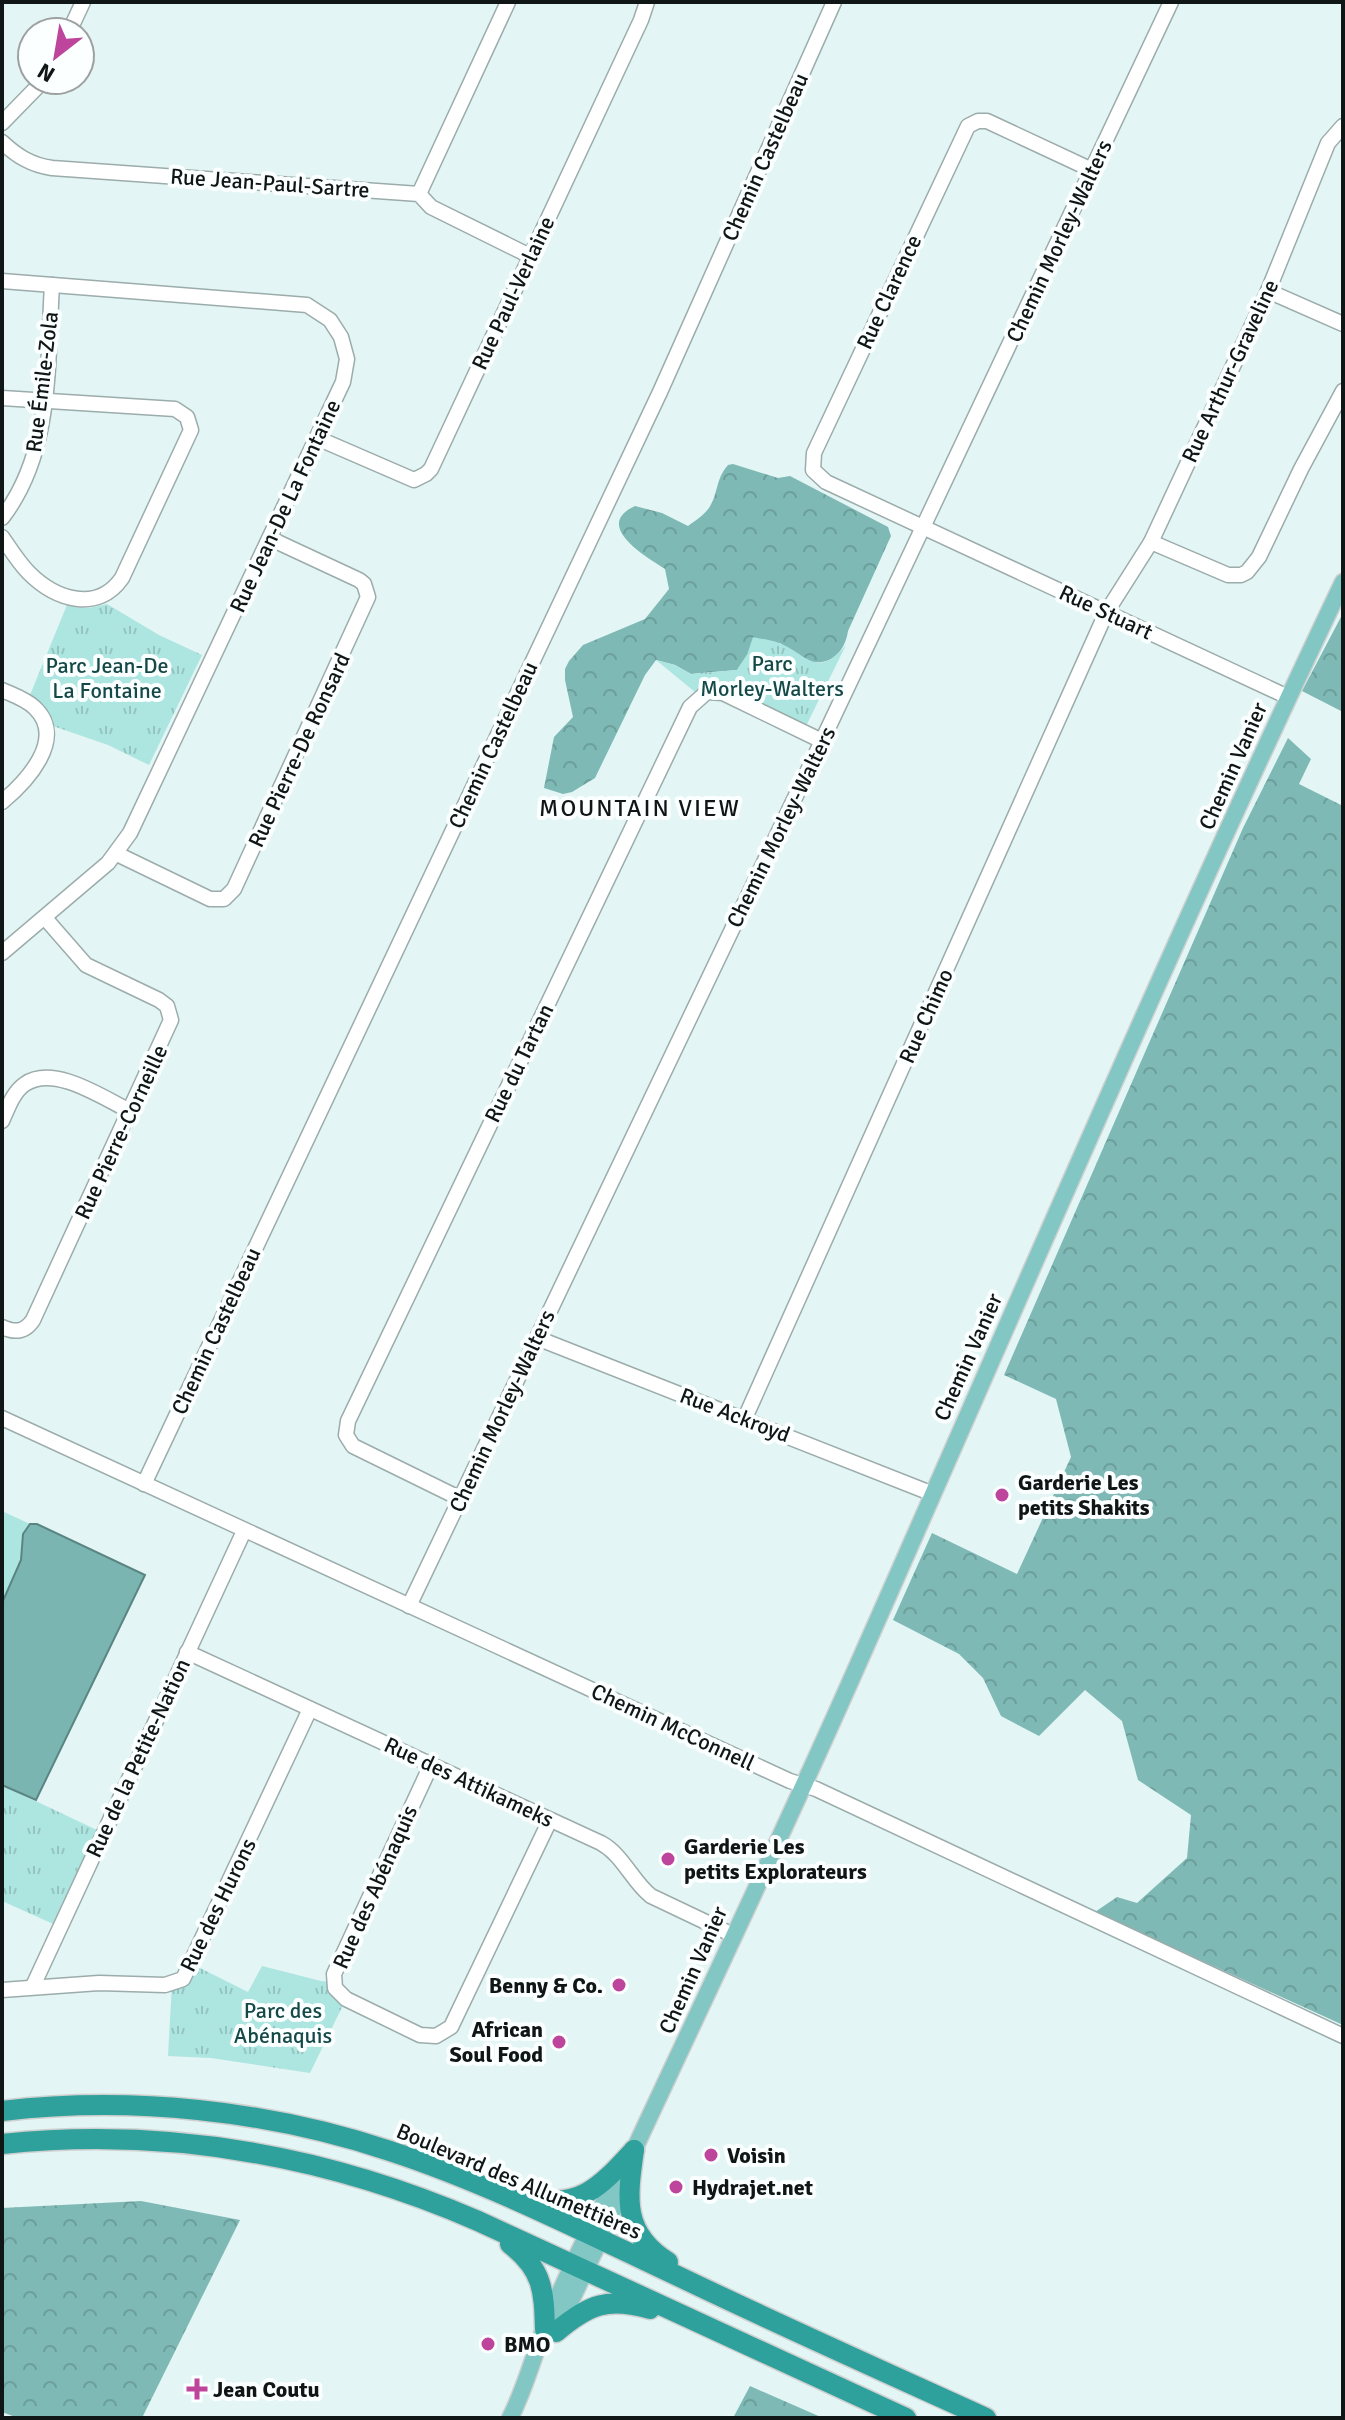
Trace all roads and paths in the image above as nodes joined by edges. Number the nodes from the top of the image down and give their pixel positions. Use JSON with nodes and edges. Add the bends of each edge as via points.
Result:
{"nodes":[{"id":1,"x":508,"y":2,"type":"edge"},
{"id":2,"x":647,"y":2,"type":"edge"},
{"id":3,"x":834,"y":2,"type":"edge"},
{"id":4,"x":1171,"y":2,"type":"edge"},
{"id":5,"x":28,"y":96,"type":"edge"},
{"id":6,"x":2,"y":123,"type":"edge"},
{"id":7,"x":1343,"y":126,"type":"edge"},
{"id":8,"x":2,"y":142,"type":"edge"},
{"id":9,"x":1092,"y":170,"type":"junction"},
{"id":10,"x":419,"y":194,"type":"junction"},
{"id":11,"x":530,"y":256,"type":"junction"},
{"id":12,"x":2,"y":281,"type":"edge"},
{"id":13,"x":52,"y":285,"type":"junction"},
{"id":14,"x":1268,"y":291,"type":"junction"},
{"id":15,"x":1343,"y":324,"type":"edge"},
{"id":16,"x":1343,"y":391,"type":"edge"},
{"id":17,"x":2,"y":398,"type":"edge"},
{"id":18,"x":44,"y":402,"type":"junction"},
{"id":19,"x":317,"y":438,"type":"junction"},
{"id":20,"x":2,"y":518,"type":"edge"},
{"id":21,"x":924,"y":527,"type":"junction"},
{"id":22,"x":2,"y":537,"type":"edge"},
{"id":23,"x":271,"y":539,"type":"junction"},
{"id":24,"x":1151,"y":542,"type":"junction"},
{"id":25,"x":1343,"y":582,"type":"edge"},
{"id":26,"x":1106,"y":613,"type":"junction"},
{"id":27,"x":2,"y":690,"type":"edge"},
{"id":28,"x":1288,"y":697,"type":"junction"},
{"id":29,"x":822,"y":741,"type":"junction"},
{"id":30,"x":2,"y":802,"type":"edge"},
{"id":31,"x":117,"y":854,"type":"junction"},
{"id":32,"x":45,"y":918,"type":"junction"},
{"id":33,"x":2,"y":953,"type":"edge"},
{"id":34,"x":130,"y":1111,"type":"junction"},
{"id":35,"x":2,"y":1121,"type":"edge"},
{"id":36,"x":2,"y":1327,"type":"edge"},
{"id":37,"x":537,"y":1338,"type":"junction"},
{"id":38,"x":2,"y":1418,"type":"edge"},
{"id":39,"x":745,"y":1418,"type":"junction"},
{"id":40,"x":144,"y":1484,"type":"junction"},
{"id":41,"x":933,"y":1494,"type":"junction"},
{"id":42,"x":461,"y":1499,"type":"junction"},
{"id":43,"x":244,"y":1531,"type":"junction"},
{"id":44,"x":409,"y":1606,"type":"junction"},
{"id":45,"x":187,"y":1652,"type":"junction"},
{"id":46,"x":310,"y":1709,"type":"junction"},
{"id":47,"x":431,"y":1765,"type":"junction"},
{"id":48,"x":803,"y":1785,"type":"junction"},
{"id":49,"x":550,"y":1820,"type":"junction"},
{"id":50,"x":733,"y":1935,"type":"junction"},
{"id":51,"x":33,"y":1986,"type":"junction"},
{"id":52,"x":2,"y":1990,"type":"edge"},
{"id":53,"x":1343,"y":2036,"type":"edge"},
{"id":54,"x":2,"y":2111,"type":"edge"},
{"id":55,"x":2,"y":2144,"type":"edge"},
{"id":56,"x":634,"y":2150,"type":"junction"},
{"id":57,"x":484,"y":2187,"type":"junction"},
{"id":58,"x":478,"y":2221,"type":"junction"},
{"id":59,"x":594,"y":2237,"type":"junction"},
{"id":60,"x":580,"y":2267,"type":"junction"},
{"id":61,"x":747,"y":2309,"type":"junction"},
{"id":62,"x":550,"y":2331,"type":"junction"},
{"id":63,"x":730,"y":2336,"type":"junction"},
{"id":64,"x":510,"y":2418,"type":"edge"},
{"id":65,"x":906,"y":2418,"type":"edge"},
{"id":66,"x":986,"y":2418,"type":"edge"}],
"edges":[{"from":1,"to":10,"type":"street"},
{"from":2,"to":11,"type":"street","name":"Rue Paul-Verlaine"},
{"from":3,"to":40,"type":"street","name":"Chemin Castelbeau","via":[[660,392]]},
{"from":4,"to":9,"type":"street","name":"Chemin Morley-Walters"},
{"from":5,"to":6,"type":"street"},
{"from":7,"to":14,"type":"street","name":"Rue Arthur-Graveline","via":[[1328,143]]},
{"from":8,"to":10,"type":"street","name":"Rue Jean-Paul-Sartre","via":[[21,158],[52,168]]},
{"from":9,"to":21,"type":"street","name":"Chemin Morley-Walters"},
{"from":9,"to":21,"type":"street","name":"Rue Clarence","via":[[987,121],[972,123],[962,134],[812,464],[820,479]]},
{"from":10,"to":11,"type":"street","via":[[431,207]]},
{"from":11,"to":19,"type":"street","name":"Rue Paul-Verlaine","via":[[426,474],[406,478]]},
{"from":12,"to":13,"type":"street","name":"Rue Jean-De La Fontaine"},
{"from":13,"to":18,"type":"street","name":"Rue Émile-Zola"},
{"from":13,"to":19,"type":"street","name":"Rue Jean-De La Fontaine","via":[[315,308],[336,328],[347,359],[343,382]]},
{"from":14,"to":15,"type":"street"},
{"from":14,"to":24,"type":"street","name":"Rue Arthur-Graveline"},
{"from":16,"to":24,"type":"street","via":[[1247,572],[1228,575]]},
{"from":17,"to":18,"type":"street"},
{"from":18,"to":20,"type":"street","name":"Rue Émile-Zola","via":[[36,453]]},
{"from":18,"to":22,"type":"street","via":[[175,409],[187,417],[191,430],[122,578],[108,595],[80,600],[44,585]]},
{"from":19,"to":23,"type":"street","name":"Rue Jean-De La Fontaine"},
{"from":21,"to":26,"type":"street","name":"Rue Stuart"},
{"from":21,"to":29,"type":"street","name":"Chemin Morley-Walters"},
{"from":23,"to":31,"type":"street","name":"Rue Jean-De La Fontaine"},
{"from":23,"to":31,"type":"street","name":"Rue Pierre-De Ronsard","via":[[359,580],[368,597],[234,889],[224,899],[210,899]]},
{"from":24,"to":26,"type":"street","name":"Rue Arthur-Graveline"},
{"from":25,"to":28,"type":"main road","name":"Chemin Vanier"},
{"from":26,"to":28,"type":"street","name":"Rue Stuart"},
{"from":26,"to":39,"type":"street","name":"Rue Chimo"},
{"from":27,"to":30,"type":"street","via":[[35,708],[47,730],[31,773]]},
{"from":28,"to":41,"type":"main road","name":"Chemin Vanier"},
{"from":29,"to":37,"type":"street","name":"Chemin Morley-Walters"},
{"from":29,"to":42,"type":"street","name":"Rue du Tartan","via":[[723,693],[707,692],[695,701],[369,1378],[346,1428],[348,1441]]},
{"from":31,"to":32,"type":"street","name":"Rue Jean-De La Fontaine"},
{"from":32,"to":33,"type":"street","name":"Rue Jean-De La Fontaine"},
{"from":32,"to":34,"type":"street","name":"Rue Pierre-Corneille","via":[[86,965],[159,1000],[171,1013],[170,1028]]},
{"from":34,"to":35,"type":"street","via":[[65,1080],[47,1077],[25,1084]]},
{"from":34,"to":36,"type":"street","name":"Rue Pierre-Corneille","via":[[33,1320],[15,1332]]},
{"from":37,"to":39,"type":"street","name":"Rue Ackroyd"},
{"from":37,"to":42,"type":"street","name":"Chemin Morley-Walters"},
{"from":38,"to":40,"type":"street","name":"Chemin McConnell"},
{"from":39,"to":41,"type":"street","name":"Rue Ackroyd"},
{"from":40,"to":43,"type":"street","name":"Chemin McConnell"},
{"from":41,"to":48,"type":"main road","name":"Chemin Vanier"},
{"from":42,"to":44,"type":"street","name":"Chemin Morley-Walters"},
{"from":43,"to":44,"type":"street","name":"Chemin McConnell"},
{"from":43,"to":45,"type":"street","name":"Rue de la Petite-Nation"},
{"from":44,"to":48,"type":"street","name":"Chemin McConnell"},
{"from":45,"to":46,"type":"street","name":"Rue des Attikameks"},
{"from":45,"to":51,"type":"street","name":"Rue de la Petite-Nation"},
{"from":46,"to":47,"type":"street","name":"Rue des Attikameks"},
{"from":46,"to":51,"type":"street","name":"Rue des Hurons","via":[[183,1979],[165,1985]]},
{"from":47,"to":49,"type":"street","name":"Rue des Attikameks"},
{"from":47,"to":49,"type":"street","name":"Rue des Abénaquis","via":[[334,1974],[335,1988],[346,1999],[420,2035],[436,2036],[456,2019]]},
{"from":48,"to":50,"type":"main road","name":"Chemin Vanier"},
{"from":48,"to":53,"type":"street","name":"Chemin McConnell"},
{"from":49,"to":50,"type":"street","name":"Rue des Attikameks","via":[[608,1846],[651,1896]]},
{"from":50,"to":56,"type":"main road","name":"Chemin Vanier"},
{"from":51,"to":52,"type":"street","name":"Rue des Hurons"},
{"from":54,"to":57,"type":"highway","name":"Boulevard des Allumettières","via":[[86,2105],[258,2118],[359,2141]]},
{"from":55,"to":58,"type":"highway","via":[[123,2139],[240,2149],[344,2172]]},
{"from":56,"to":57,"type":"highway","via":[[604,2183],[563,2202]]},
{"from":56,"to":59,"type":"main road","name":"Chemin Vanier","via":[[612,2186]]},
{"from":56,"to":61,"type":"highway","via":[[629,2205],[642,2241]]},
{"from":57,"to":59,"type":"highway","name":"Boulevard des Allumettières"},
{"from":58,"to":60,"type":"highway"},
{"from":58,"to":62,"type":"highway","via":[[535,2268]]},
{"from":59,"to":60,"type":"main road","name":"Chemin Vanier"},
{"from":59,"to":61,"type":"highway","name":"Boulevard des Allumettières"},
{"from":60,"to":62,"type":"main road","name":"Chemin Vanier"},
{"from":60,"to":63,"type":"highway"},
{"from":61,"to":66,"type":"highway","name":"Boulevard des Allumettières"},
{"from":62,"to":63,"type":"highway","via":[[596,2305],[620,2302]]},
{"from":62,"to":64,"type":"main road","name":"Chemin Vanier"},
{"from":63,"to":65,"type":"highway"}]}
